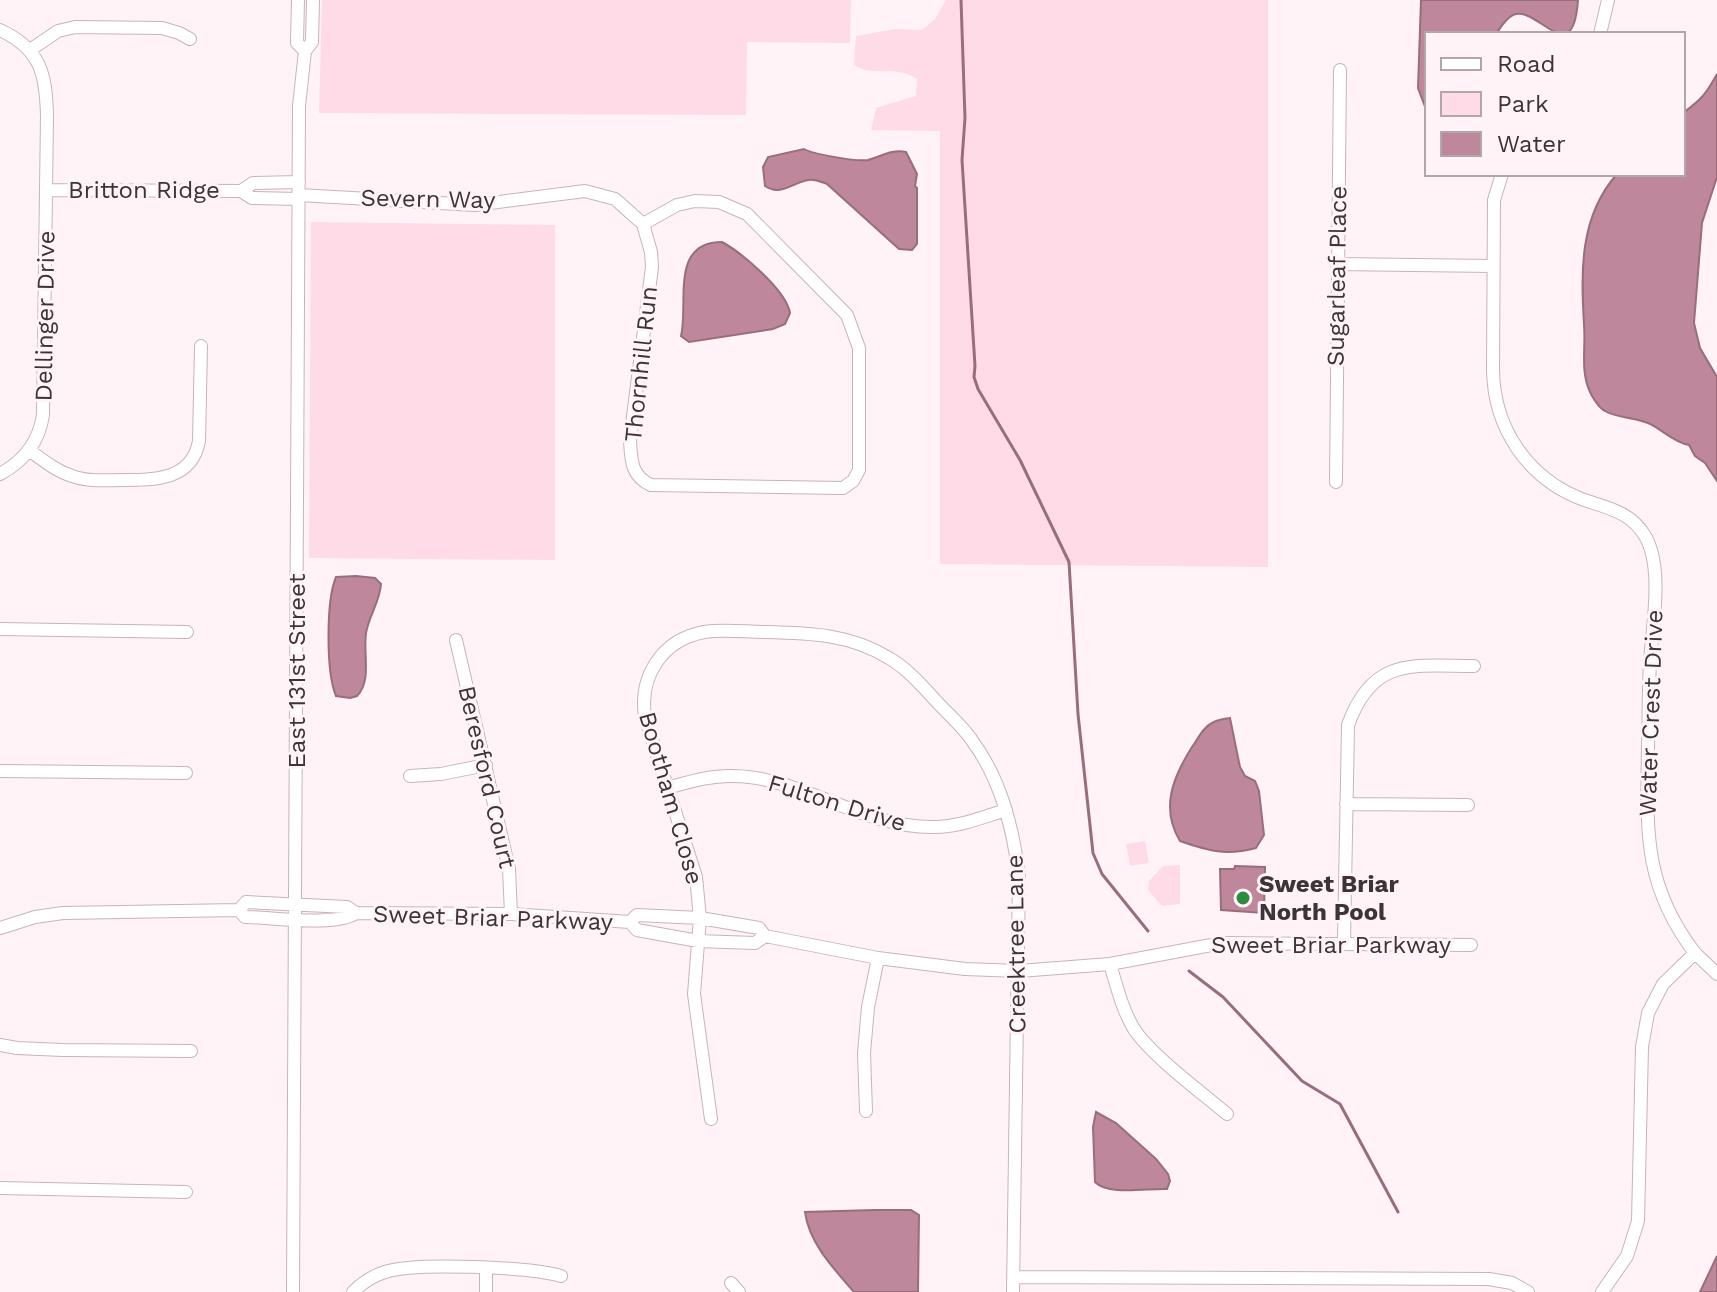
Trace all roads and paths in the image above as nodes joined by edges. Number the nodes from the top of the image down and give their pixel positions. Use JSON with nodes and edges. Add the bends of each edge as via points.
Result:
{"nodes":[{"id":1,"x":298,"y":0,"type":"edge"},
{"id":2,"x":313,"y":0,"type":"edge"},
{"id":3,"x":1608,"y":0,"type":"edge"},
{"id":4,"x":0,"y":30,"type":"edge"},
{"id":5,"x":1600,"y":32,"type":"edge"},
{"id":6,"x":190,"y":39,"type":"dead end"},
{"id":7,"x":30,"y":50,"type":"junction"},
{"id":8,"x":305,"y":51,"type":"junction"},
{"id":9,"x":1340,"y":70,"type":"dead end"},
{"id":10,"x":1501,"y":176,"type":"edge"},
{"id":11,"x":46,"y":190,"type":"junction"},
{"id":12,"x":299,"y":192,"type":"junction"},
{"id":13,"x":643,"y":224,"type":"junction"},
{"id":14,"x":1337,"y":264,"type":"junction"},
{"id":15,"x":1493,"y":266,"type":"junction"},
{"id":16,"x":201,"y":346,"type":"dead end"},
{"id":17,"x":29,"y":450,"type":"junction"},
{"id":18,"x":0,"y":474,"type":"edge"},
{"id":19,"x":1336,"y":482,"type":"dead end"},
{"id":20,"x":0,"y":629,"type":"edge"},
{"id":21,"x":187,"y":632,"type":"dead end"},
{"id":22,"x":456,"y":640,"type":"dead end"},
{"id":23,"x":1474,"y":666,"type":"dead end"},
{"id":24,"x":651,"y":670,"type":"joint"},
{"id":25,"x":486,"y":765,"type":"junction"},
{"id":26,"x":0,"y":771,"type":"edge"},
{"id":27,"x":186,"y":773,"type":"dead end"},
{"id":28,"x":410,"y":776,"type":"dead end"},
{"id":29,"x":667,"y":788,"type":"junction"},
{"id":30,"x":1346,"y":804,"type":"junction"},
{"id":31,"x":1468,"y":805,"type":"dead end"},
{"id":32,"x":1006,"y":810,"type":"junction"},
{"id":33,"x":296,"y":904,"type":"junction"},
{"id":34,"x":239,"y":910,"type":"junction"},
{"id":35,"x":356,"y":913,"type":"junction"},
{"id":36,"x":511,"y":914,"type":"junction"},
{"id":37,"x":295,"y":918,"type":"junction"},
{"id":38,"x":700,"y":918,"type":"junction"},
{"id":39,"x":630,"y":922,"type":"junction"},
{"id":40,"x":0,"y":928,"type":"edge"},
{"id":41,"x":765,"y":936,"type":"junction"},
{"id":42,"x":698,"y":941,"type":"junction"},
{"id":43,"x":1344,"y":943,"type":"junction"},
{"id":44,"x":1471,"y":945,"type":"dead end"},
{"id":45,"x":1695,"y":953,"type":"junction"},
{"id":46,"x":878,"y":958,"type":"junction"},
{"id":47,"x":1110,"y":964,"type":"junction"},
{"id":48,"x":1019,"y":971,"type":"junction"},
{"id":49,"x":1717,"y":974,"type":"edge"},
{"id":50,"x":0,"y":1045,"type":"edge"},
{"id":51,"x":191,"y":1051,"type":"dead end"},
{"id":52,"x":866,"y":1111,"type":"dead end"},
{"id":53,"x":1227,"y":1114,"type":"dead end"},
{"id":54,"x":711,"y":1119,"type":"dead end"},
{"id":55,"x":0,"y":1188,"type":"edge"},
{"id":56,"x":186,"y":1192,"type":"dead end"},
{"id":57,"x":486,"y":1268,"type":"junction"},
{"id":58,"x":561,"y":1276,"type":"dead end"},
{"id":59,"x":1013,"y":1277,"type":"junction"},
{"id":60,"x":1171,"y":1278,"type":"junction"},
{"id":61,"x":293,"y":1292,"type":"edge"},
{"id":62,"x":353,"y":1292,"type":"edge"},
{"id":63,"x":486,"y":1292,"type":"edge"},
{"id":64,"x":1013,"y":1292,"type":"edge"},
{"id":65,"x":1171,"y":1292,"type":"edge"},
{"id":66,"x":1528,"y":1292,"type":"edge"},
{"id":67,"x":1602,"y":1292,"type":"edge"}],
"edges":[{"from":1,"to":8,"type":"street","name":"East 131st Street","via":[[297,43]]},
{"from":2,"to":8,"type":"street","name":"East 131st Street","via":[[312,42]]},
{"from":3,"to":5,"type":"street"},
{"from":4,"to":7,"type":"street"},
{"from":6,"to":7,"type":"street","via":[[162,28],[75,27],[58,31]]},
{"from":7,"to":11,"type":"street","name":"Dellinger Drive","via":[[46,82]]},
{"from":8,"to":12,"type":"street","name":"East 131st Street"},
{"from":9,"to":14,"type":"street","name":"Sugarleaf Place"},
{"from":10,"to":15,"type":"street","name":"Water Crest Drive","via":[[1494,200]]},
{"from":11,"to":12,"type":"street","name":"Britton Ridge","via":[[241,191],[253,183]]},
{"from":11,"to":17,"type":"street","name":"Dellinger Drive","via":[[44,403],[42,425]]},
{"from":12,"to":13,"type":"street","name":"Severn Way","via":[[475,205],[585,191],[615,199]]},
{"from":12,"to":33,"type":"street","name":"East 131st Street"},
{"from":13,"to":13,"type":"street","name":"Thornhill Run","via":[[695,201],[719,202],[747,214],[847,315],[859,348],[859,470],[853,481],[843,488],[651,485],[641,480],[631,465],[630,440],[652,267]]},
{"from":14,"to":15,"type":"street"},
{"from":14,"to":19,"type":"street","name":"Sugarleaf Place"},
{"from":15,"to":45,"type":"street","name":"Water Crest Drive","via":[[1493,390],[1513,443],[1549,482],[1625,515],[1651,550],[1655,575],[1648,846],[1662,897]]},
{"from":16,"to":17,"type":"street","via":[[199,441],[182,470],[157,480],[84,479],[62,472]]},
{"from":17,"to":18,"type":"street","name":"Dellinger Drive"},
{"from":20,"to":21,"type":"street"},
{"from":22,"to":25,"type":"street","name":"Beresford Court"},
{"from":23,"to":30,"type":"street","via":[[1399,667],[1374,682],[1355,704],[1348,725]]},
{"from":24,"to":29,"type":"street","name":"Bootham Close","via":[[643,704]]},
{"from":24,"to":32,"type":"street","name":"Creektree Lane","via":[[669,647],[708,632],[817,633],[867,646],[892,659],[972,739]]},
{"from":25,"to":28,"type":"street"},
{"from":25,"to":36,"type":"street","name":"Beresford Court","via":[[509,869]]},
{"from":26,"to":27,"type":"street"},
{"from":29,"to":32,"type":"street","name":"Fulton Drive","via":[[719,776],[755,778],[917,827],[955,825]]},
{"from":29,"to":38,"type":"street","name":"Bootham Close","via":[[696,877]]},
{"from":30,"to":31,"type":"street"},
{"from":30,"to":43,"type":"street"},
{"from":32,"to":48,"type":"street","name":"Creektree Lane","via":[[1019,876]]},
{"from":33,"to":34,"type":"street","name":"Sweet Briar Parkway","via":[[246,902]]},
{"from":33,"to":35,"type":"street","name":"Sweet Briar Parkway","via":[[347,907]]},
{"from":33,"to":37,"type":"street","name":"East 131st Street"},
{"from":34,"to":37,"type":"street","name":"Sweet Briar Parkway","via":[[245,917]]},
{"from":34,"to":40,"type":"street","name":"Sweet Briar Parkway","via":[[63,913]]},
{"from":35,"to":36,"type":"street","name":"Sweet Briar Parkway"},
{"from":35,"to":37,"type":"street","name":"Sweet Briar Parkway","via":[[347,920]]},
{"from":36,"to":39,"type":"street","name":"Sweet Briar Parkway"},
{"from":37,"to":61,"type":"street","name":"East 131st Street"},
{"from":38,"to":39,"type":"street","name":"Sweet Briar Parkway","via":[[637,915]]},
{"from":38,"to":41,"type":"street","name":"Sweet Briar Parkway","via":[[759,928]]},
{"from":38,"to":42,"type":"street","name":"Bootham Close"},
{"from":39,"to":42,"type":"street","name":"Sweet Briar Parkway","via":[[637,930]]},
{"from":41,"to":42,"type":"street","name":"Sweet Briar Parkway","via":[[755,943]]},
{"from":41,"to":46,"type":"street","name":"Sweet Briar Parkway"},
{"from":42,"to":54,"type":"street","name":"Bootham Close","via":[[694,994]]},
{"from":43,"to":44,"type":"street","name":"Sweet Briar Parkway"},
{"from":43,"to":47,"type":"street","name":"Sweet Briar Parkway","via":[[1222,943]]},
{"from":45,"to":49,"type":"street","name":"Water Crest Drive"},
{"from":45,"to":67,"type":"street","via":[[1663,984],[1648,1013],[1642,1047],[1638,1221],[1627,1256]]},
{"from":46,"to":48,"type":"street","name":"Sweet Briar Parkway"},
{"from":46,"to":52,"type":"street","via":[[864,1053]]},
{"from":47,"to":48,"type":"street","name":"Sweet Briar Parkway"},
{"from":47,"to":53,"type":"street","via":[[1135,1030]]},
{"from":48,"to":59,"type":"street","name":"Creektree Lane"},
{"from":50,"to":51,"type":"street"},
{"from":55,"to":56,"type":"street"},
{"from":57,"to":58,"type":"street","via":[[539,1269]]},
{"from":57,"to":62,"type":"street","via":[[394,1269]]},
{"from":57,"to":63,"type":"street"},
{"from":59,"to":60,"type":"street"},
{"from":59,"to":64,"type":"street","name":"Creektree Lane"},
{"from":60,"to":65,"type":"street"},
{"from":60,"to":66,"type":"street","via":[[1489,1279]]}]}
